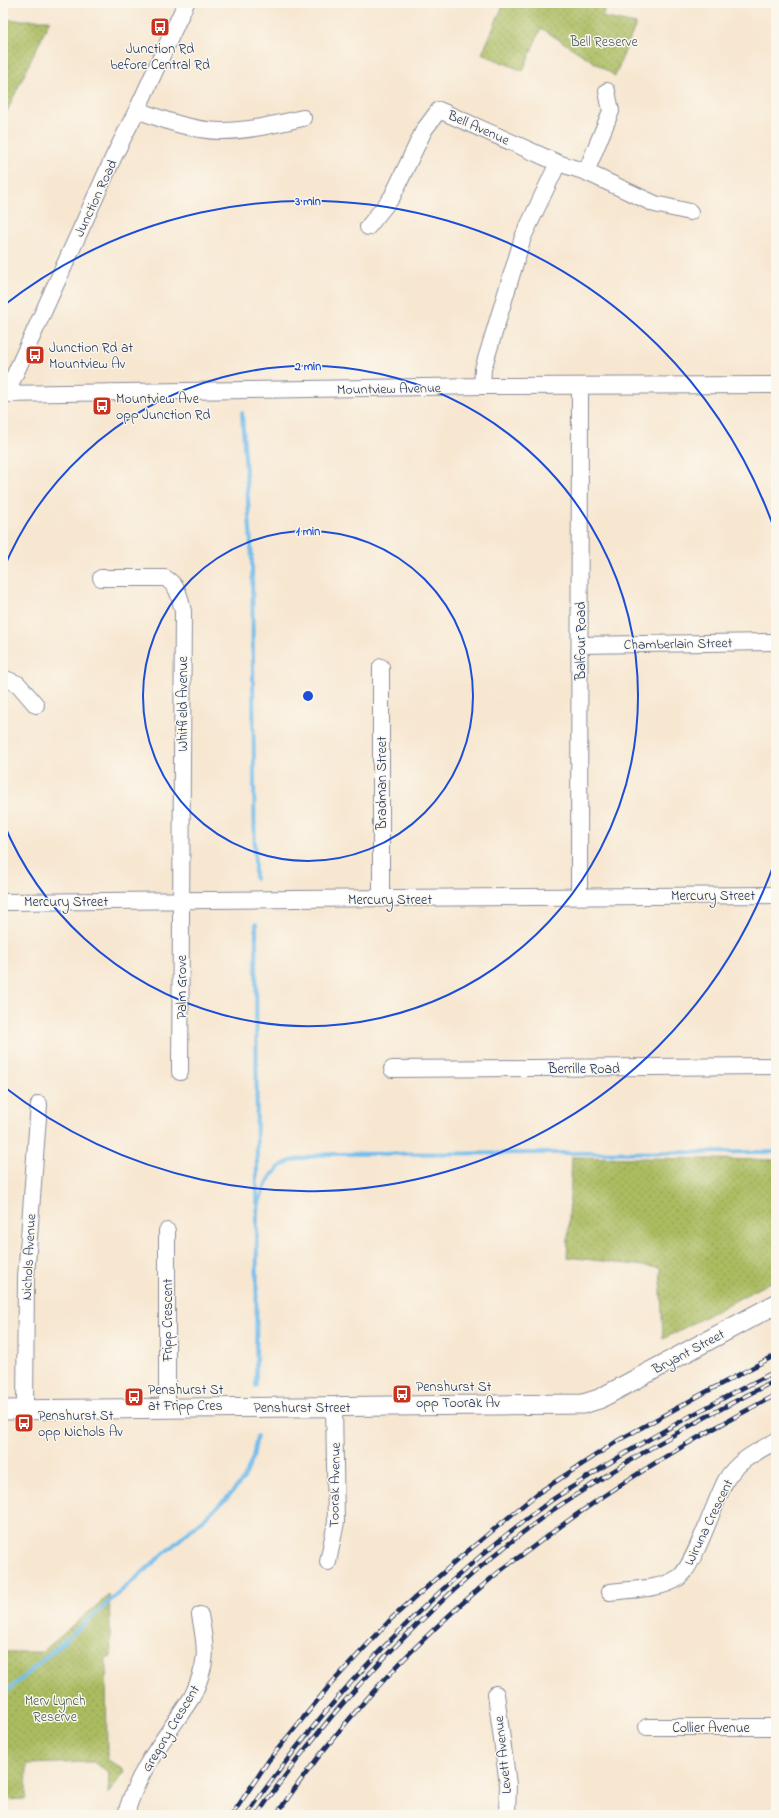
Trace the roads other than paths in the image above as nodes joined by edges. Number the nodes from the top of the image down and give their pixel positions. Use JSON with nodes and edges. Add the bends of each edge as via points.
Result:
{"nodes":[{"id":1,"x":186,"y":3,"type":"edge"},
{"id":2,"x":607,"y":91,"type":"dead end"},
{"id":3,"x":137,"y":110,"type":"junction"},
{"id":4,"x":303,"y":118,"type":"dead end"},
{"id":5,"x":558,"y":163,"type":"junction"},
{"id":6,"x":586,"y":172,"type":"junction"},
{"id":7,"x":690,"y":212,"type":"dead end"},
{"id":8,"x":368,"y":227,"type":"dead end"},
{"id":9,"x":776,"y":385,"type":"edge"},
{"id":10,"x":482,"y":386,"type":"junction"},
{"id":11,"x":580,"y":386,"type":"junction"},
{"id":12,"x":4,"y":394,"type":"edge"},
{"id":13,"x":101,"y":578,"type":"dead end"},
{"id":14,"x":776,"y":642,"type":"edge"},
{"id":15,"x":580,"y":645,"type":"junction"},
{"id":16,"x":380,"y":667,"type":"dead end"},
{"id":17,"x":3,"y":678,"type":"edge"},
{"id":18,"x":36,"y":705,"type":"dead end"},
{"id":19,"x":579,"y":895,"type":"junction"},
{"id":20,"x":776,"y":895,"type":"edge"},
{"id":21,"x":381,"y":898,"type":"junction"},
{"id":22,"x":181,"y":901,"type":"junction"},
{"id":23,"x":3,"y":902,"type":"edge"},
{"id":24,"x":776,"y":1066,"type":"edge"},
{"id":25,"x":392,"y":1069,"type":"dead end"},
{"id":26,"x":180,"y":1072,"type":"dead end"},
{"id":27,"x":39,"y":1104,"type":"dead end"},
{"id":28,"x":167,"y":1232,"type":"dead end"},
{"id":29,"x":776,"y":1304,"type":"edge"},
{"id":30,"x":599,"y":1399,"type":"joint"},
{"id":31,"x":334,"y":1407,"type":"junction"},
{"id":32,"x":167,"y":1408,"type":"junction"},
{"id":33,"x":3,"y":1410,"type":"edge"},
{"id":34,"x":24,"y":1410,"type":"junction"},
{"id":35,"x":776,"y":1441,"type":"edge"},
{"id":36,"x":328,"y":1562,"type":"dead end"},
{"id":37,"x":610,"y":1592,"type":"dead end"},
{"id":38,"x":200,"y":1616,"type":"dead end"},
{"id":39,"x":496,"y":1694,"type":"dead end"},
{"id":40,"x":647,"y":1727,"type":"dead end"},
{"id":41,"x":776,"y":1727,"type":"edge"},
{"id":42,"x":126,"y":1815,"type":"edge"},
{"id":43,"x":507,"y":1815,"type":"edge"}],
"edges":[{"from":1,"to":3,"type":"street","name":"Junction Road"},
{"from":2,"to":6,"type":"street","via":[[611,111]]},
{"from":3,"to":4,"type":"street","via":[[194,128],[221,131],[269,126]]},
{"from":3,"to":12,"type":"street","name":"Junction Road"},
{"from":5,"to":6,"type":"street","name":"Bell Avenue"},
{"from":5,"to":8,"type":"street","name":"Bell Avenue","via":[[439,110],[424,130],[392,197]]},
{"from":5,"to":10,"type":"street","via":[[523,237],[484,369]]},
{"from":6,"to":7,"type":"street","name":"Bell Avenue","via":[[655,204]]},
{"from":9,"to":11,"type":"street","name":"Mountview Avenue"},
{"from":10,"to":11,"type":"street","name":"Mountview Avenue"},
{"from":10,"to":12,"type":"street","name":"Mountview Avenue"},
{"from":11,"to":15,"type":"street","name":"Balfour Road"},
{"from":13,"to":22,"type":"street","name":"Whitfield Avenue","via":[[165,578],[173,583],[178,591],[183,611]]},
{"from":14,"to":15,"type":"street","name":"Chamberlain Street"},
{"from":15,"to":19,"type":"street","name":"Balfour Road"},
{"from":16,"to":21,"type":"street","name":"Bradman Street"},
{"from":17,"to":18,"type":"street","via":[[18,684]]},
{"from":19,"to":20,"type":"street","name":"Mercury Street"},
{"from":19,"to":21,"type":"street","name":"Mercury Street"},
{"from":21,"to":22,"type":"street","name":"Mercury Street"},
{"from":22,"to":23,"type":"street","name":"Mercury Street"},
{"from":22,"to":26,"type":"street","name":"Palm Grove"},
{"from":24,"to":25,"type":"street","name":"Berrille Road"},
{"from":27,"to":34,"type":"street","name":"Nichols Avenue","via":[[26,1277]]},
{"from":28,"to":32,"type":"street","name":"Fripp Crescent"},
{"from":29,"to":30,"type":"street","name":"Bryant Street"},
{"from":30,"to":31,"type":"street","name":"Penshurst Street","via":[[583,1404],[566,1405]]},
{"from":31,"to":32,"type":"street","name":"Penshurst Street"},
{"from":31,"to":36,"type":"street","name":"Toorak Avenue","via":[[336,1522]]},
{"from":32,"to":34,"type":"street","name":"Penshurst Street"},
{"from":33,"to":34,"type":"street","name":"Penshurst Street"},
{"from":35,"to":37,"type":"street","name":"Wiruna Crescent","via":[[747,1457],[727,1479],[690,1562],[680,1577],[665,1584]]},
{"from":38,"to":42,"type":"street","name":"Gregory Crescent","via":[[206,1646],[204,1665],[198,1683],[192,1697],[143,1773]]},
{"from":39,"to":43,"type":"street","name":"Levett Avenue","via":[[508,1785]]},
{"from":40,"to":41,"type":"street","name":"Collier Avenue"}]}
